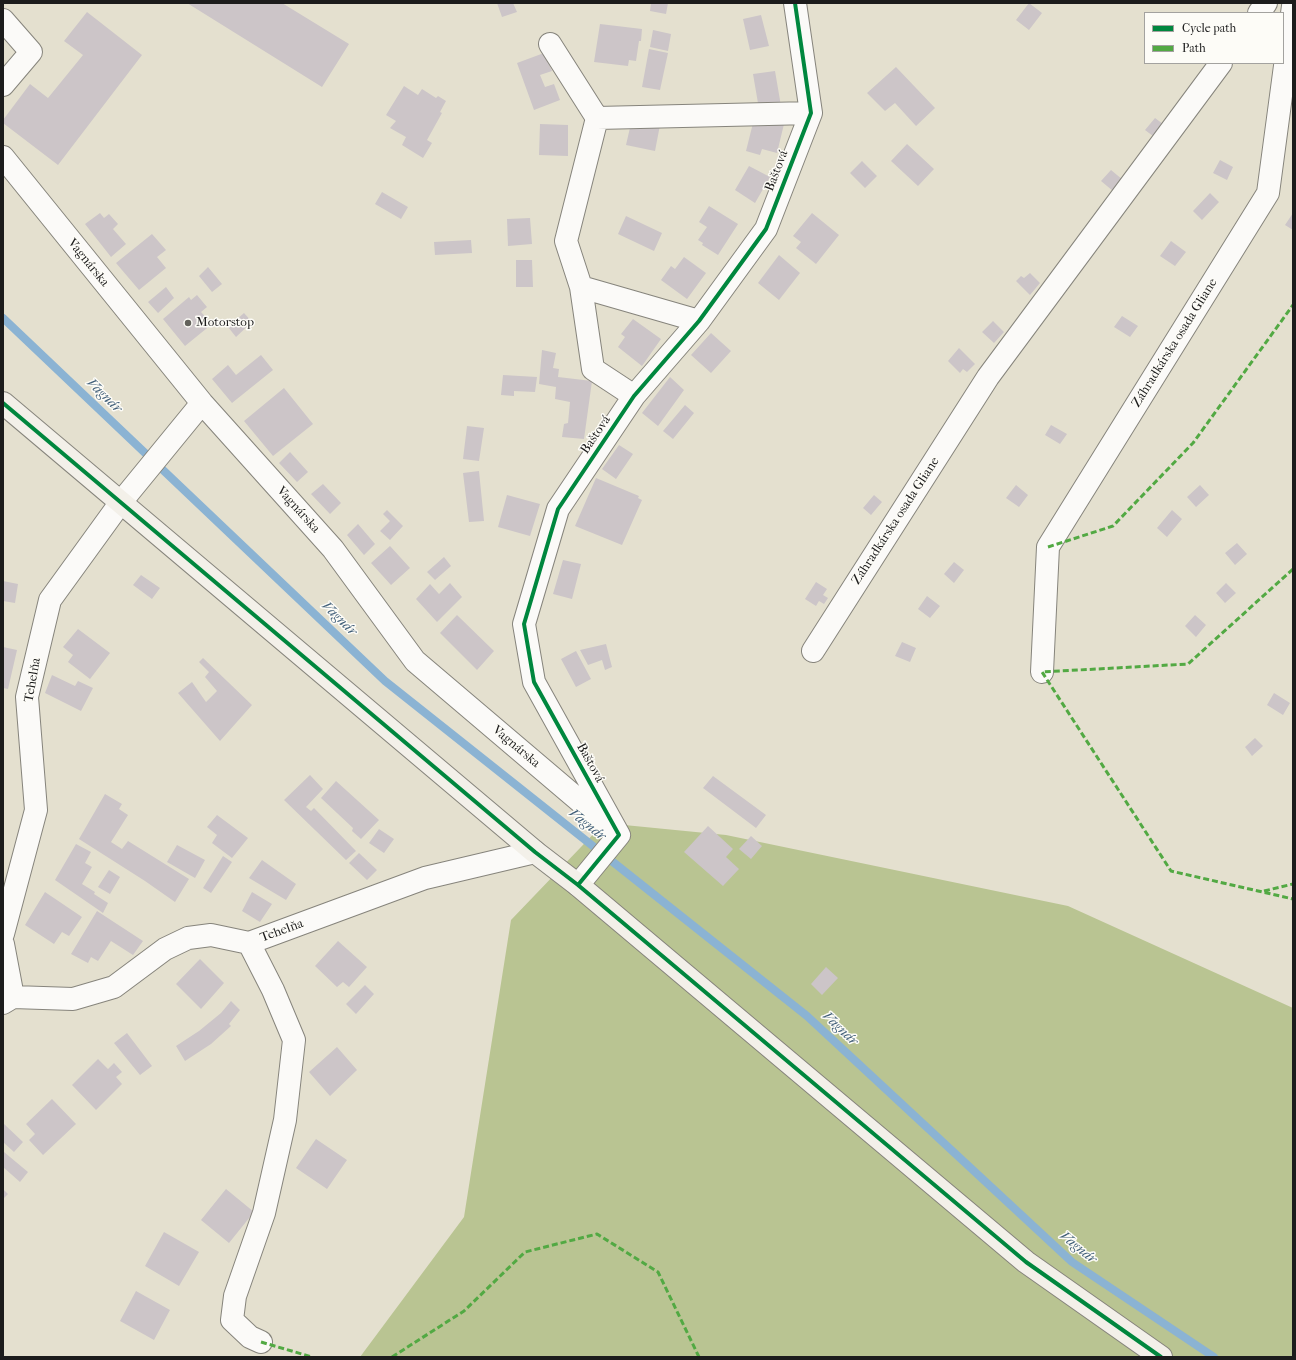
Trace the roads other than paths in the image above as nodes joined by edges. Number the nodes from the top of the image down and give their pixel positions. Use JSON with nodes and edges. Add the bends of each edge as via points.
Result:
{"nodes":[{"id":1,"x":796,"y":3,"type":"edge"},
{"id":2,"x":1266,"y":3,"type":"edge"},
{"id":3,"x":1293,"y":6,"type":"edge"},
{"id":4,"x":1260,"y":12,"type":"edge"},
{"id":5,"x":3,"y":20,"type":"edge"},
{"id":6,"x":550,"y":44,"type":"dead end"},
{"id":7,"x":1221,"y":64,"type":"edge"},
{"id":8,"x":3,"y":85,"type":"edge"},
{"id":9,"x":811,"y":113,"type":"junction"},
{"id":10,"x":597,"y":118,"type":"junction"},
{"id":11,"x":3,"y":157,"type":"edge"},
{"id":12,"x":581,"y":287,"type":"junction"},
{"id":13,"x":699,"y":321,"type":"junction"},
{"id":14,"x":634,"y":396,"type":"junction"},
{"id":15,"x":202,"y":403,"type":"junction"},
{"id":16,"x":3,"y":404,"type":"edge"},
{"id":17,"x":121,"y":502,"type":"junction"},
{"id":18,"x":813,"y":651,"type":"dead end"},
{"id":19,"x":1042,"y":672,"type":"dead end"},
{"id":20,"x":613,"y":842,"type":"junction"},
{"id":21,"x":535,"y":852,"type":"junction"},
{"id":22,"x":578,"y":885,"type":"junction"},
{"id":23,"x":3,"y":934,"type":"edge"},
{"id":24,"x":249,"y":943,"type":"junction"},
{"id":25,"x":3,"y":944,"type":"edge"},
{"id":26,"x":8,"y":1000,"type":"edge"},
{"id":27,"x":261,"y":1342,"type":"dead end"},
{"id":28,"x":1161,"y":1357,"type":"edge"}],
"edges":[{"from":1,"to":9,"type":"street","name":"Baštová"},
{"from":2,"to":4,"type":"street"},
{"from":3,"to":19,"type":"street","name":"Záhradkárska osada Gliane","via":[[1268,193],[1048,546]]},
{"from":5,"to":8,"type":"street","via":[[31,52]]},
{"from":6,"to":10,"type":"street"},
{"from":7,"to":18,"type":"street","name":"Záhradkárska osada Gliane","via":[[988,377]]},
{"from":9,"to":10,"type":"street"},
{"from":9,"to":13,"type":"street","name":"Baštová","via":[[766,229]]},
{"from":10,"to":12,"type":"street","via":[[566,241]]},
{"from":11,"to":15,"type":"street","name":"Vagnárska"},
{"from":12,"to":13,"type":"street"},
{"from":12,"to":14,"type":"street","via":[[593,369]]},
{"from":13,"to":14,"type":"street","name":"Baštová"},
{"from":14,"to":20,"type":"street","name":"Baštová","via":[[558,509],[524,624],[534,682]]},
{"from":15,"to":17,"type":"street","name":"Tehelňa"},
{"from":15,"to":20,"type":"street","name":"Vagnárska","via":[[333,549],[416,661]]},
{"from":16,"to":17,"type":"street"},
{"from":17,"to":21,"type":"street"},
{"from":17,"to":23,"type":"street","name":"Tehelňa","via":[[50,600],[27,697],[36,810]]},
{"from":20,"to":22,"type":"street"},
{"from":21,"to":22,"type":"street"},
{"from":21,"to":24,"type":"street","name":"Tehelňa","via":[[425,878]]},
{"from":22,"to":28,"type":"street","via":[[1026,1262]]},
{"from":24,"to":26,"type":"street","name":"Tehelňa","via":[[211,935],[188,938],[165,949],[114,987],[73,999]]},
{"from":24,"to":27,"type":"street","via":[[294,1040],[285,1120],[264,1213],[235,1296],[232,1320],[250,1337]]},
{"from":25,"to":26,"type":"street","name":"Tehelňa"}]}
